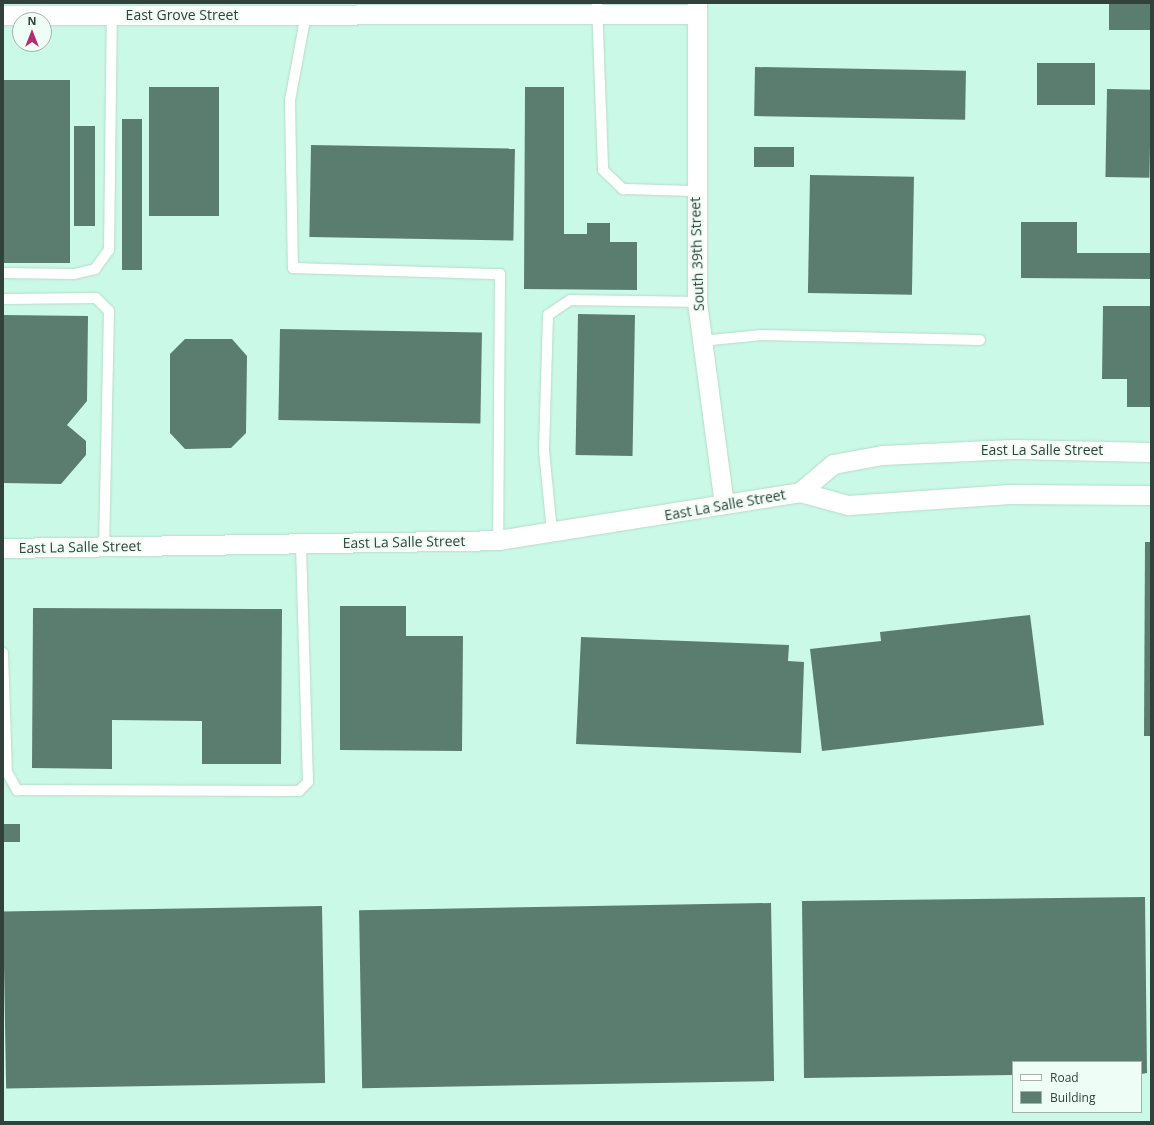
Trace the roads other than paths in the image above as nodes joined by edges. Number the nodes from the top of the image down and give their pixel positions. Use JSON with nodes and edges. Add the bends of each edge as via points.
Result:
{"nodes":[{"id":1,"x":462,"y":8,"type":"edge"},
{"id":2,"x":597,"y":8,"type":"edge"},
{"id":3,"x":697,"y":8,"type":"edge"},
{"id":4,"x":190,"y":9,"type":"edge"},
{"id":5,"x":387,"y":9,"type":"edge"},
{"id":6,"x":306,"y":14,"type":"junction"},
{"id":7,"x":3,"y":15,"type":"edge"},
{"id":8,"x":112,"y":15,"type":"junction"},
{"id":9,"x":695,"y":191,"type":"junction"},
{"id":10,"x":3,"y":273,"type":"edge"},
{"id":11,"x":3,"y":299,"type":"edge"},
{"id":12,"x":697,"y":302,"type":"junction"},
{"id":13,"x":980,"y":340,"type":"dead end"},
{"id":14,"x":701,"y":341,"type":"junction"},
{"id":15,"x":1151,"y":452,"type":"edge"},
{"id":16,"x":800,"y":492,"type":"junction"},
{"id":17,"x":1151,"y":495,"type":"edge"},
{"id":18,"x":724,"y":504,"type":"junction"},
{"id":19,"x":552,"y":532,"type":"junction"},
{"id":20,"x":498,"y":540,"type":"junction"},
{"id":21,"x":301,"y":544,"type":"junction"},
{"id":22,"x":104,"y":547,"type":"junction"},
{"id":23,"x":3,"y":548,"type":"edge"},
{"id":24,"x":3,"y":654,"type":"edge"}],
"edges":[{"from":1,"to":2,"type":"street","name":"East Grove Street"},
{"from":1,"to":5,"type":"street","name":"East Grove Street"},
{"from":2,"to":3,"type":"street","name":"East Grove Street"},
{"from":2,"to":9,"type":"lane","via":[[603,170],[623,188]]},
{"from":3,"to":9,"type":"street","name":"South 39th Street"},
{"from":4,"to":6,"type":"street","name":"East Grove Street"},
{"from":4,"to":8,"type":"street","name":"East Grove Street"},
{"from":5,"to":6,"type":"street","name":"East Grove Street"},
{"from":6,"to":20,"type":"lane","via":[[290,100],[293,268],[500,274]]},
{"from":7,"to":8,"type":"street","name":"East Grove Street"},
{"from":8,"to":10,"type":"lane","via":[[109,250],[95,269],[74,274]]},
{"from":9,"to":12,"type":"street","name":"South 39th Street"},
{"from":11,"to":22,"type":"lane","via":[[96,298],[109,311]]},
{"from":12,"to":14,"type":"street","name":"South 39th Street"},
{"from":12,"to":19,"type":"lane","via":[[570,300],[548,315],[544,450]]},
{"from":13,"to":14,"type":"lane","via":[[762,335]]},
{"from":14,"to":18,"type":"street","name":"South 39th Street"},
{"from":15,"to":16,"type":"street","name":"East La Salle Street","via":[[1013,449],[882,455],[833,464]]},
{"from":16,"to":17,"type":"street","name":"East La Salle Street","via":[[848,505],[1009,494]]},
{"from":16,"to":18,"type":"street","name":"East La Salle Street"},
{"from":18,"to":19,"type":"street","name":"East La Salle Street"},
{"from":19,"to":20,"type":"street","name":"East La Salle Street"},
{"from":20,"to":21,"type":"street","name":"East La Salle Street"},
{"from":21,"to":22,"type":"street","name":"East La Salle Street"},
{"from":21,"to":24,"type":"lane","via":[[308,782],[299,791],[17,790],[7,772]]},
{"from":22,"to":23,"type":"street","name":"East La Salle Street"}]}
